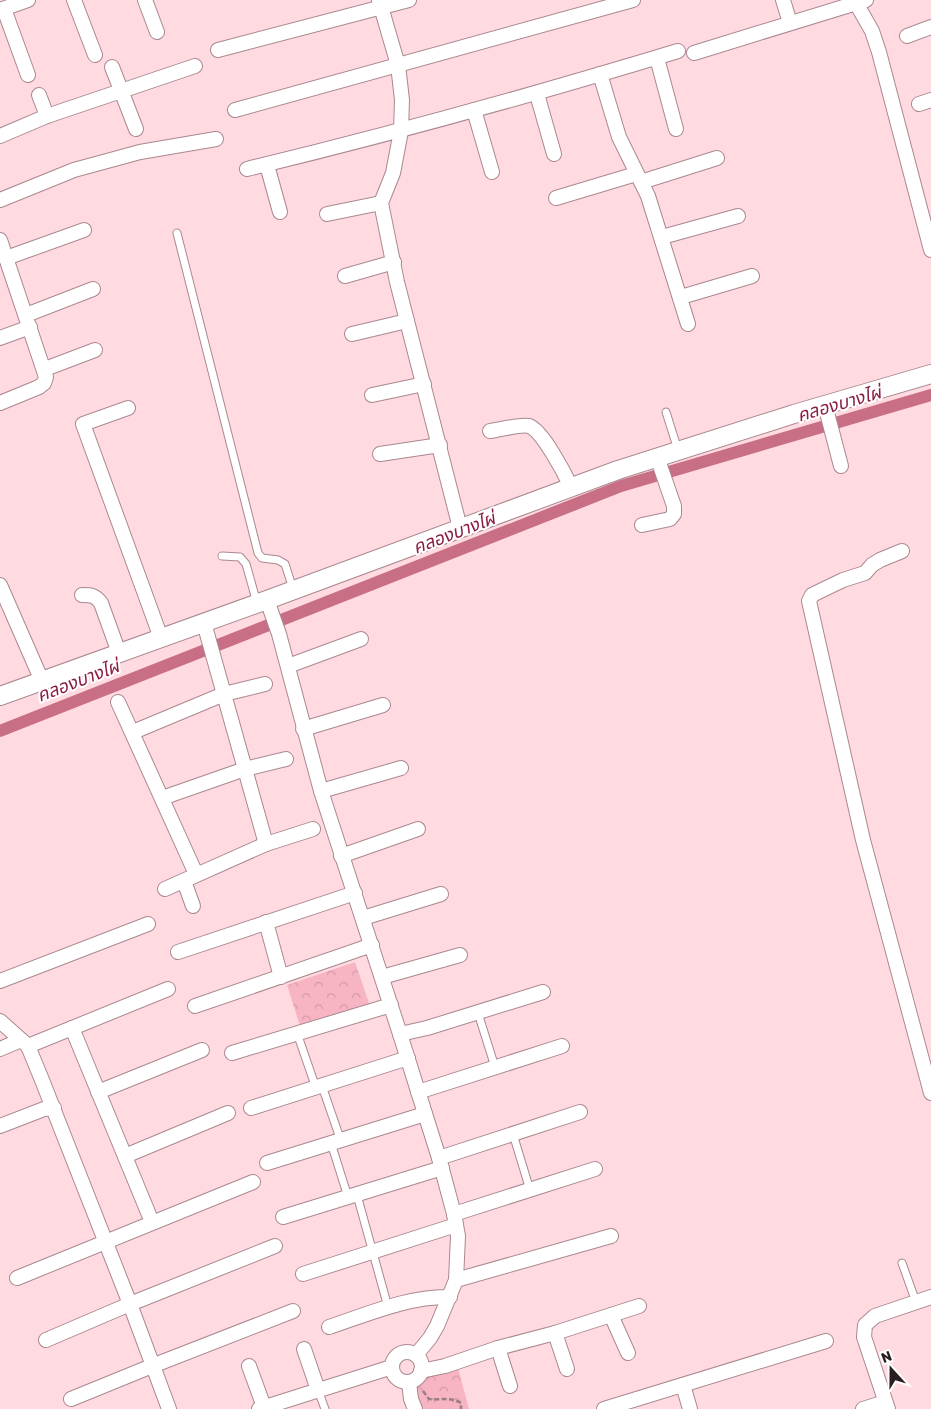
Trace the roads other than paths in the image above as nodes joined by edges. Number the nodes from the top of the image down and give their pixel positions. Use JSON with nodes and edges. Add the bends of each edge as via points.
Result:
{"nodes":[{"id":1,"x":28,"y":0,"type":"edge"},
{"id":2,"x":74,"y":0,"type":"edge"},
{"id":3,"x":145,"y":0,"type":"edge"},
{"id":4,"x":409,"y":0,"type":"edge"},
{"id":5,"x":633,"y":0,"type":"edge"},
{"id":6,"x":783,"y":0,"type":"edge"},
{"id":7,"x":861,"y":2,"type":"edge"},
{"id":8,"x":380,"y":4,"type":"edge"},
{"id":9,"x":2,"y":10,"type":"edge"},
{"id":10,"x":790,"y":23,"type":"junction"},
{"id":11,"x":931,"y":28,"type":"edge"},
{"id":12,"x":158,"y":32,"type":"dead end"},
{"id":13,"x":907,"y":36,"type":"dead end"},
{"id":14,"x":218,"y":50,"type":"dead end"},
{"id":15,"x":678,"y":51,"type":"dead end"},
{"id":16,"x":694,"y":53,"type":"dead end"},
{"id":17,"x":95,"y":55,"type":"dead end"},
{"id":18,"x":657,"y":58,"type":"junction"},
{"id":19,"x":398,"y":65,"type":"junction"},
{"id":20,"x":112,"y":66,"type":"dead end"},
{"id":21,"x":195,"y":66,"type":"dead end"},
{"id":22,"x":600,"y":74,"type":"junction"},
{"id":23,"x":28,"y":75,"type":"dead end"},
{"id":24,"x":123,"y":92,"type":"junction"},
{"id":25,"x":39,"y":94,"type":"dead end"},
{"id":26,"x":537,"y":94,"type":"junction"},
{"id":27,"x":236,"y":110,"type":"dead end"},
{"id":28,"x":474,"y":110,"type":"junction"},
{"id":29,"x":47,"y":116,"type":"junction"},
{"id":30,"x":676,"y":128,"type":"dead end"},
{"id":31,"x":136,"y":129,"type":"dead end"},
{"id":32,"x":401,"y":131,"type":"junction"},
{"id":33,"x":0,"y":136,"type":"edge"},
{"id":34,"x":216,"y":139,"type":"dead end"},
{"id":35,"x":554,"y":154,"type":"dead end"},
{"id":36,"x":716,"y":158,"type":"dead end"},
{"id":37,"x":267,"y":164,"type":"junction"},
{"id":38,"x":247,"y":169,"type":"dead end"},
{"id":39,"x":492,"y":172,"type":"dead end"},
{"id":40,"x":638,"y":178,"type":"junction"},
{"id":41,"x":556,"y":198,"type":"dead end"},
{"id":42,"x":0,"y":200,"type":"edge"},
{"id":43,"x":381,"y":204,"type":"junction"},
{"id":44,"x":280,"y":212,"type":"dead end"},
{"id":45,"x":327,"y":214,"type":"dead end"},
{"id":46,"x":738,"y":216,"type":"dead end"},
{"id":47,"x":84,"y":230,"type":"dead end"},
{"id":48,"x":177,"y":233,"type":"dead end"},
{"id":49,"x":662,"y":237,"type":"junction"},
{"id":50,"x":0,"y":240,"type":"edge"},
{"id":51,"x":931,"y":250,"type":"edge"},
{"id":52,"x":6,"y":258,"type":"junction"},
{"id":53,"x":394,"y":262,"type":"junction"},
{"id":54,"x":6,"y":276,"type":"edge"},
{"id":55,"x":345,"y":276,"type":"dead end"},
{"id":56,"x":752,"y":276,"type":"dead end"},
{"id":57,"x":93,"y":289,"type":"dead end"},
{"id":58,"x":681,"y":297,"type":"junction"},
{"id":59,"x":28,"y":321,"type":"junction"},
{"id":60,"x":407,"y":321,"type":"junction"},
{"id":61,"x":688,"y":324,"type":"dead end"},
{"id":62,"x":352,"y":334,"type":"dead end"},
{"id":63,"x":0,"y":338,"type":"edge"},
{"id":64,"x":96,"y":350,"type":"dead end"},
{"id":65,"x":45,"y":369,"type":"junction"},
{"id":66,"x":931,"y":374,"type":"edge"},
{"id":67,"x":424,"y":384,"type":"junction"},
{"id":68,"x":372,"y":395,"type":"dead end"},
{"id":69,"x":0,"y":403,"type":"edge"},
{"id":70,"x":128,"y":408,"type":"dead end"},
{"id":71,"x":666,"y":412,"type":"dead end"},
{"id":72,"x":829,"y":417,"type":"junction"},
{"id":73,"x":490,"y":431,"type":"dead end"},
{"id":74,"x":440,"y":445,"type":"junction"},
{"id":75,"x":678,"y":450,"type":"junction"},
{"id":76,"x":380,"y":454,"type":"dead end"},
{"id":77,"x":659,"y":462,"type":"junction"},
{"id":78,"x":841,"y":466,"type":"dead end"},
{"id":79,"x":571,"y":487,"type":"junction"},
{"id":80,"x":642,"y":525,"type":"dead end"},
{"id":81,"x":460,"y":528,"type":"junction"},
{"id":82,"x":902,"y":551,"type":"dead end"},
{"id":83,"x":222,"y":556,"type":"dead end"},
{"id":84,"x":0,"y":585,"type":"edge"},
{"id":85,"x":293,"y":590,"type":"junction"},
{"id":86,"x":82,"y":595,"type":"dead end"},
{"id":87,"x":265,"y":604,"type":"junction"},
{"id":88,"x":206,"y":629,"type":"junction"},
{"id":89,"x":162,"y":638,"type":"junction"},
{"id":90,"x":361,"y":639,"type":"dead end"},
{"id":91,"x":119,"y":654,"type":"junction"},
{"id":92,"x":288,"y":666,"type":"junction"},
{"id":93,"x":42,"y":681,"type":"junction"},
{"id":94,"x":265,"y":684,"type":"dead end"},
{"id":95,"x":224,"y":694,"type":"junction"},
{"id":96,"x":0,"y":696,"type":"edge"},
{"id":97,"x":118,"y":702,"type":"dead end"},
{"id":98,"x":383,"y":705,"type":"dead end"},
{"id":99,"x":303,"y":729,"type":"junction"},
{"id":100,"x":133,"y":732,"type":"junction"},
{"id":101,"x":286,"y":758,"type":"dead end"},
{"id":102,"x":401,"y":768,"type":"dead end"},
{"id":103,"x":245,"y":769,"type":"junction"},
{"id":104,"x":321,"y":791,"type":"junction"},
{"id":105,"x":162,"y":798,"type":"junction"},
{"id":106,"x":312,"y":829,"type":"dead end"},
{"id":107,"x":418,"y":830,"type":"dead end"},
{"id":108,"x":266,"y":844,"type":"junction"},
{"id":109,"x":342,"y":856,"type":"junction"},
{"id":110,"x":190,"y":877,"type":"junction"},
{"id":111,"x":165,"y":889,"type":"dead end"},
{"id":112,"x":355,"y":892,"type":"junction"},
{"id":113,"x":441,"y":894,"type":"dead end"},
{"id":114,"x":193,"y":906,"type":"dead end"},
{"id":115,"x":363,"y":918,"type":"junction"},
{"id":116,"x":266,"y":922,"type":"junction"},
{"id":117,"x":148,"y":924,"type":"dead end"},
{"id":118,"x":372,"y":945,"type":"junction"},
{"id":119,"x":178,"y":952,"type":"dead end"},
{"id":120,"x":460,"y":955,"type":"dead end"},
{"id":121,"x":382,"y":976,"type":"junction"},
{"id":122,"x":281,"y":978,"type":"junction"},
{"id":123,"x":0,"y":981,"type":"edge"},
{"id":124,"x":168,"y":989,"type":"dead end"},
{"id":125,"x":543,"y":992,"type":"dead end"},
{"id":126,"x":195,"y":1006,"type":"dead end"},
{"id":127,"x":391,"y":1006,"type":"junction"},
{"id":128,"x":478,"y":1013,"type":"junction"},
{"id":129,"x":0,"y":1021,"type":"edge"},
{"id":130,"x":72,"y":1028,"type":"junction"},
{"id":131,"x":297,"y":1033,"type":"junction"},
{"id":132,"x":400,"y":1034,"type":"junction"},
{"id":133,"x":24,"y":1043,"type":"junction"},
{"id":134,"x":562,"y":1046,"type":"dead end"},
{"id":135,"x":0,"y":1049,"type":"edge"},
{"id":136,"x":202,"y":1050,"type":"dead end"},
{"id":137,"x":232,"y":1053,"type":"dead end"},
{"id":138,"x":408,"y":1058,"type":"junction"},
{"id":139,"x":495,"y":1067,"type":"junction"},
{"id":140,"x":319,"y":1087,"type":"junction"},
{"id":141,"x":98,"y":1092,"type":"junction"},
{"id":142,"x":418,"y":1092,"type":"junction"},
{"id":143,"x":931,"y":1093,"type":"edge"},
{"id":144,"x":54,"y":1108,"type":"junction"},
{"id":145,"x":251,"y":1108,"type":"dead end"},
{"id":146,"x":580,"y":1112,"type":"dead end"},
{"id":147,"x":228,"y":1113,"type":"dead end"},
{"id":148,"x":425,"y":1114,"type":"junction"},
{"id":149,"x":0,"y":1126,"type":"edge"},
{"id":150,"x":513,"y":1134,"type":"junction"},
{"id":151,"x":336,"y":1142,"type":"junction"},
{"id":152,"x":125,"y":1156,"type":"junction"},
{"id":153,"x":267,"y":1162,"type":"dead end"},
{"id":154,"x":440,"y":1163,"type":"junction"},
{"id":155,"x":595,"y":1169,"type":"dead end"},
{"id":156,"x":253,"y":1182,"type":"dead end"},
{"id":157,"x":530,"y":1190,"type":"junction"},
{"id":158,"x":352,"y":1196,"type":"junction"},
{"id":159,"x":283,"y":1217,"type":"dead end"},
{"id":160,"x":455,"y":1219,"type":"junction"},
{"id":161,"x":152,"y":1222,"type":"junction"},
{"id":162,"x":611,"y":1236,"type":"dead end"},
{"id":163,"x":104,"y":1241,"type":"junction"},
{"id":164,"x":276,"y":1246,"type":"dead end"},
{"id":165,"x":374,"y":1250,"type":"junction"},
{"id":166,"x":902,"y":1263,"type":"dead end"},
{"id":167,"x":303,"y":1274,"type":"dead end"},
{"id":168,"x":18,"y":1278,"type":"dead end"},
{"id":169,"x":456,"y":1280,"type":"junction"},
{"id":170,"x":450,"y":1297,"type":"junction"},
{"id":171,"x":931,"y":1297,"type":"edge"},
{"id":172,"x":916,"y":1302,"type":"junction"},
{"id":173,"x":130,"y":1304,"type":"junction"},
{"id":174,"x":639,"y":1306,"type":"dead end"},
{"id":175,"x":388,"y":1308,"type":"junction"},
{"id":176,"x":293,"y":1311,"type":"dead end"},
{"id":177,"x":611,"y":1315,"type":"junction"},
{"id":178,"x":329,"y":1327,"type":"dead end"},
{"id":179,"x":555,"y":1333,"type":"junction"},
{"id":180,"x":46,"y":1340,"type":"dead end"},
{"id":181,"x":826,"y":1342,"type":"dead end"},
{"id":182,"x":498,"y":1348,"type":"junction"},
{"id":183,"x":304,"y":1349,"type":"dead end"},
{"id":184,"x":628,"y":1353,"type":"dead end"},
{"id":185,"x":416,"y":1355,"type":"junction"},
{"id":186,"x":152,"y":1366,"type":"junction"},
{"id":187,"x":248,"y":1366,"type":"dead end"},
{"id":188,"x":392,"y":1367,"type":"junction"},
{"id":189,"x":567,"y":1369,"type":"dead end"},
{"id":190,"x":415,"y":1378,"type":"junction"},
{"id":191,"x":683,"y":1385,"type":"junction"},
{"id":192,"x":510,"y":1386,"type":"dead end"},
{"id":193,"x":318,"y":1390,"type":"junction"},
{"id":194,"x":71,"y":1399,"type":"dead end"},
{"id":195,"x":422,"y":1406,"type":"edge"},
{"id":196,"x":887,"y":1406,"type":"edge"},
{"id":197,"x":261,"y":1408,"type":"edge"},
{"id":198,"x":168,"y":1409,"type":"edge"},
{"id":199,"x":325,"y":1409,"type":"edge"},
{"id":200,"x":604,"y":1409,"type":"edge"},
{"id":201,"x":690,"y":1409,"type":"edge"},
{"id":202,"x":863,"y":1409,"type":"edge"}],
"edges":[{"from":1,"to":9,"type":"street"},
{"from":2,"to":17,"type":"street"},
{"from":3,"to":12,"type":"street"},
{"from":4,"to":8,"type":"street"},
{"from":5,"to":19,"type":"street"},
{"from":6,"to":10,"type":"street"},
{"from":7,"to":10,"type":"street"},
{"from":7,"to":51,"type":"street","via":[[879,52]]},
{"from":8,"to":14,"type":"street"},
{"from":8,"to":19,"type":"street"},
{"from":9,"to":23,"type":"street"},
{"from":10,"to":16,"type":"street"},
{"from":11,"to":13,"type":"street"},
{"from":15,"to":18,"type":"street"},
{"from":18,"to":22,"type":"street"},
{"from":18,"to":30,"type":"street"},
{"from":19,"to":27,"type":"street"},
{"from":19,"to":32,"type":"street"},
{"from":20,"to":24,"type":"street"},
{"from":21,"to":24,"type":"street"},
{"from":22,"to":26,"type":"street"},
{"from":22,"to":40,"type":"street","via":[[619,137]]},
{"from":24,"to":29,"type":"street"},
{"from":24,"to":31,"type":"street"},
{"from":25,"to":29,"type":"street"},
{"from":26,"to":28,"type":"street"},
{"from":26,"to":35,"type":"street"},
{"from":28,"to":32,"type":"street"},
{"from":28,"to":39,"type":"street"},
{"from":29,"to":33,"type":"street"},
{"from":32,"to":37,"type":"street"},
{"from":32,"to":43,"type":"street","via":[[393,173]]},
{"from":34,"to":42,"type":"street","via":[[140,152],[74,170]]},
{"from":36,"to":40,"type":"street"},
{"from":37,"to":38,"type":"street"},
{"from":37,"to":44,"type":"street"},
{"from":40,"to":41,"type":"street"},
{"from":40,"to":49,"type":"street"},
{"from":43,"to":45,"type":"street"},
{"from":43,"to":53,"type":"street"},
{"from":46,"to":49,"type":"street"},
{"from":47,"to":52,"type":"street"},
{"from":48,"to":85,"type":"lane","via":[[258,553],[262,558],[285,564]]},
{"from":49,"to":58,"type":"street"},
{"from":50,"to":52,"type":"street"},
{"from":52,"to":54,"type":"street"},
{"from":53,"to":55,"type":"street"},
{"from":53,"to":60,"type":"street"},
{"from":54,"to":59,"type":"street"},
{"from":56,"to":58,"type":"street"},
{"from":57,"to":59,"type":"street"},
{"from":58,"to":61,"type":"street"},
{"from":59,"to":63,"type":"street"},
{"from":59,"to":65,"type":"street"},
{"from":60,"to":62,"type":"street"},
{"from":60,"to":67,"type":"street"},
{"from":64,"to":65,"type":"street"},
{"from":65,"to":69,"type":"street","via":[[44,383],[39,387]]},
{"from":66,"to":72,"type":"street"},
{"from":67,"to":68,"type":"street"},
{"from":67,"to":74,"type":"street"},
{"from":70,"to":89,"type":"street","via":[[83,424]]},
{"from":71,"to":75,"type":"lane"},
{"from":72,"to":75,"type":"street"},
{"from":72,"to":78,"type":"street"},
{"from":73,"to":79,"type":"street","via":[[528,425],[537,430],[559,462]]},
{"from":74,"to":76,"type":"street"},
{"from":74,"to":81,"type":"street"},
{"from":75,"to":77,"type":"street"},
{"from":77,"to":79,"type":"street"},
{"from":77,"to":80,"type":"street","via":[[674,514],[670,519]]},
{"from":79,"to":81,"type":"street"},
{"from":81,"to":85,"type":"street"},
{"from":82,"to":143,"type":"street","via":[[872,564],[865,573],[812,595],[809,601],[863,840]]},
{"from":83,"to":87,"type":"lane","via":[[240,556]]},
{"from":84,"to":93,"type":"street"},
{"from":85,"to":87,"type":"street"},
{"from":86,"to":91,"type":"street","via":[[93,596],[101,603]]},
{"from":87,"to":88,"type":"street"},
{"from":87,"to":92,"type":"street","via":[[278,629]]},
{"from":88,"to":89,"type":"street"},
{"from":88,"to":95,"type":"street"},
{"from":89,"to":91,"type":"street"},
{"from":90,"to":92,"type":"street"},
{"from":91,"to":93,"type":"street"},
{"from":92,"to":99,"type":"street"},
{"from":93,"to":96,"type":"street"},
{"from":94,"to":95,"type":"street"},
{"from":95,"to":100,"type":"street"},
{"from":95,"to":103,"type":"street"},
{"from":97,"to":100,"type":"street"},
{"from":98,"to":99,"type":"street"},
{"from":99,"to":104,"type":"street"},
{"from":100,"to":105,"type":"street"},
{"from":101,"to":103,"type":"street"},
{"from":102,"to":104,"type":"street"},
{"from":103,"to":105,"type":"street"},
{"from":103,"to":108,"type":"street"},
{"from":104,"to":109,"type":"street"},
{"from":105,"to":110,"type":"street"},
{"from":106,"to":108,"type":"street"},
{"from":107,"to":109,"type":"street"},
{"from":108,"to":110,"type":"street"},
{"from":109,"to":112,"type":"street"},
{"from":110,"to":111,"type":"street"},
{"from":110,"to":114,"type":"street"},
{"from":112,"to":115,"type":"street"},
{"from":112,"to":116,"type":"street"},
{"from":113,"to":115,"type":"street"},
{"from":115,"to":118,"type":"street"},
{"from":116,"to":119,"type":"street"},
{"from":116,"to":122,"type":"street"},
{"from":117,"to":123,"type":"street"},
{"from":118,"to":121,"type":"street"},
{"from":118,"to":122,"type":"street"},
{"from":120,"to":121,"type":"street"},
{"from":121,"to":127,"type":"street"},
{"from":122,"to":126,"type":"street"},
{"from":124,"to":130,"type":"street"},
{"from":125,"to":128,"type":"street"},
{"from":127,"to":131,"type":"street"},
{"from":127,"to":132,"type":"street"},
{"from":128,"to":132,"type":"street"},
{"from":128,"to":139,"type":"lane"},
{"from":129,"to":133,"type":"street"},
{"from":130,"to":133,"type":"street"},
{"from":130,"to":141,"type":"street"},
{"from":131,"to":137,"type":"street"},
{"from":131,"to":140,"type":"lane"},
{"from":132,"to":138,"type":"street"},
{"from":133,"to":135,"type":"street"},
{"from":133,"to":144,"type":"street"},
{"from":134,"to":139,"type":"street"},
{"from":136,"to":141,"type":"street"},
{"from":138,"to":140,"type":"street"},
{"from":138,"to":142,"type":"street"},
{"from":139,"to":142,"type":"street"},
{"from":140,"to":145,"type":"street"},
{"from":140,"to":151,"type":"lane"},
{"from":141,"to":152,"type":"street"},
{"from":142,"to":148,"type":"street"},
{"from":144,"to":149,"type":"street"},
{"from":144,"to":163,"type":"street"},
{"from":146,"to":150,"type":"street"},
{"from":147,"to":152,"type":"street"},
{"from":148,"to":151,"type":"street"},
{"from":148,"to":154,"type":"street"},
{"from":150,"to":154,"type":"street"},
{"from":150,"to":157,"type":"lane"},
{"from":151,"to":153,"type":"street"},
{"from":151,"to":158,"type":"lane"},
{"from":152,"to":161,"type":"street"},
{"from":154,"to":158,"type":"street"},
{"from":154,"to":160,"type":"street"},
{"from":155,"to":157,"type":"street"},
{"from":156,"to":161,"type":"street"},
{"from":157,"to":160,"type":"street"},
{"from":158,"to":159,"type":"street"},
{"from":158,"to":165,"type":"lane"},
{"from":160,"to":165,"type":"street"},
{"from":160,"to":169,"type":"street","via":[[458,1236]]},
{"from":161,"to":163,"type":"street"},
{"from":162,"to":169,"type":"street"},
{"from":163,"to":168,"type":"street"},
{"from":163,"to":173,"type":"street"},
{"from":164,"to":173,"type":"street"},
{"from":165,"to":167,"type":"street"},
{"from":165,"to":175,"type":"lane"},
{"from":166,"to":172,"type":"lane"},
{"from":169,"to":170,"type":"street"},
{"from":170,"to":175,"type":"street","via":[[434,1297]]},
{"from":170,"to":185,"type":"street","via":[[430,1338]]},
{"from":171,"to":172,"type":"street"},
{"from":172,"to":196,"type":"street","via":[[875,1316],[863,1330]]},
{"from":173,"to":180,"type":"street"},
{"from":173,"to":186,"type":"street"},
{"from":174,"to":177,"type":"street"},
{"from":175,"to":178,"type":"street"},
{"from":176,"to":186,"type":"street"},
{"from":177,"to":179,"type":"street"},
{"from":177,"to":184,"type":"street"},
{"from":179,"to":182,"type":"street"},
{"from":179,"to":189,"type":"street"},
{"from":181,"to":191,"type":"street"},
{"from":182,"to":190,"type":"street"},
{"from":182,"to":192,"type":"street"},
{"from":183,"to":193,"type":"street"},
{"from":185,"to":188,"type":"street","via":[[404,1353],[398,1356]]},
{"from":185,"to":190,"type":"street","via":[[422,1365]]},
{"from":186,"to":194,"type":"street"},
{"from":186,"to":198,"type":"street"},
{"from":187,"to":197,"type":"street"},
{"from":188,"to":190,"type":"street","via":[[399,1380]]},
{"from":188,"to":193,"type":"street"},
{"from":190,"to":195,"type":"street","via":[[411,1399]]},
{"from":191,"to":200,"type":"street"},
{"from":191,"to":201,"type":"street"},
{"from":193,"to":197,"type":"street"},
{"from":193,"to":199,"type":"lane"},
{"from":196,"to":202,"type":"street"}]}
